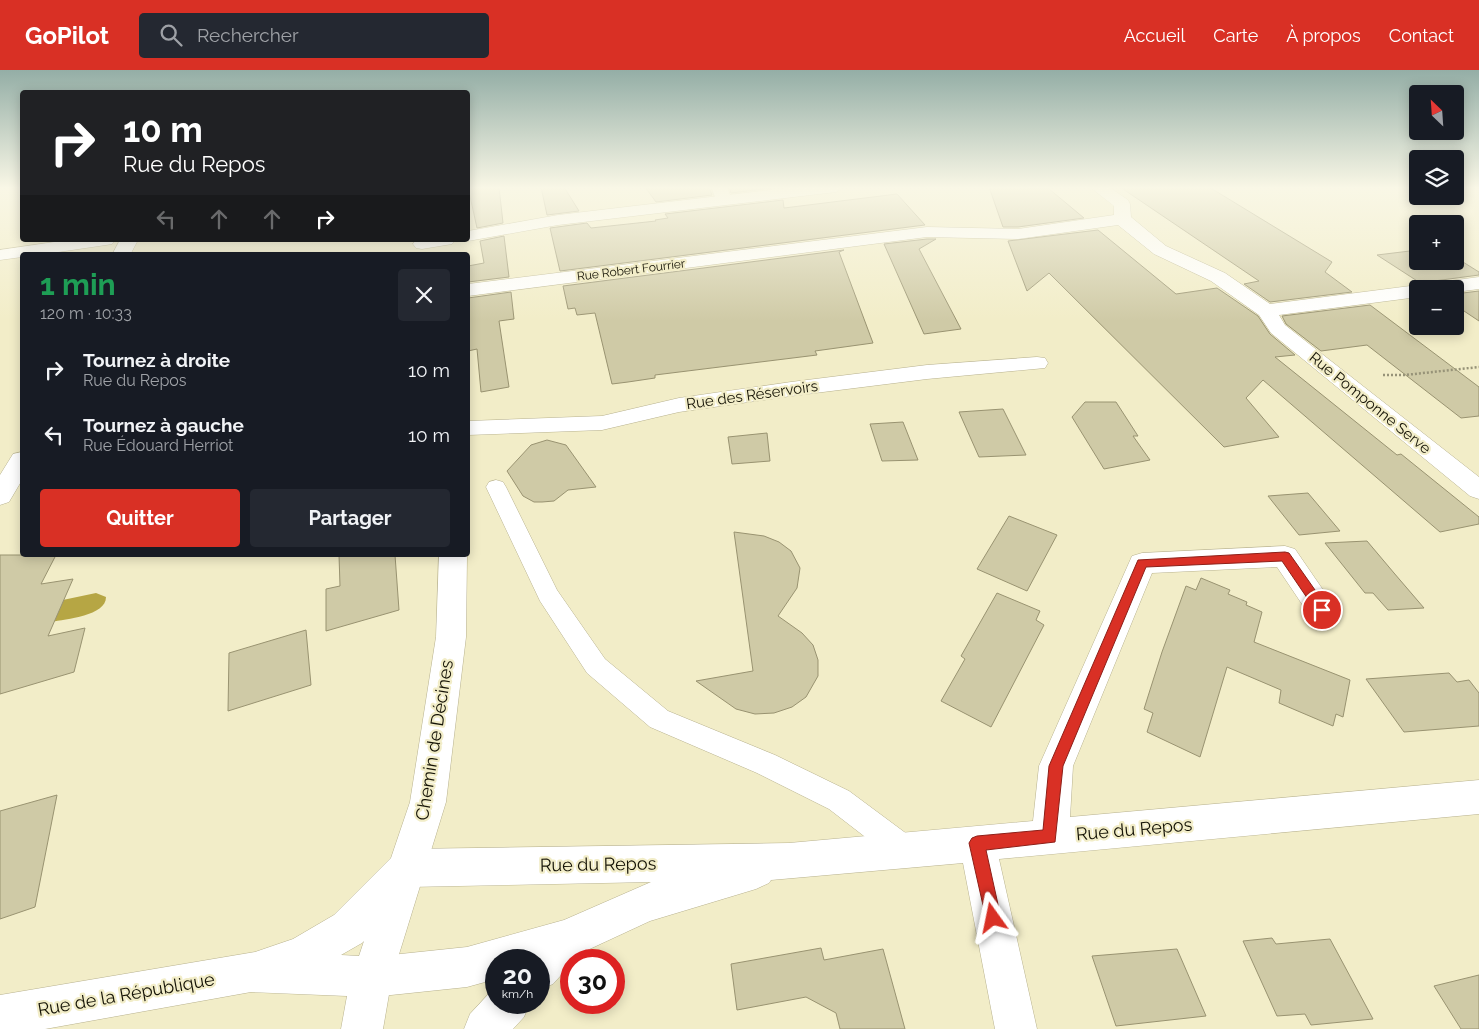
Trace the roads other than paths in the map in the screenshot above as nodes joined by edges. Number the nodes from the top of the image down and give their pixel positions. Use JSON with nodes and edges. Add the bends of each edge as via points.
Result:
{"nodes":[{"id":1,"x":492,"y":232,"type":"edge"},
{"id":2,"x":1034,"y":232,"type":"edge"},
{"id":3,"x":1138,"y":232,"type":"edge"},
{"id":4,"x":470,"y":236,"type":"edge"},
{"id":5,"x":92,"y":242,"type":"edge"},
{"id":6,"x":438,"y":242,"type":"edge"},
{"id":7,"x":421,"y":246,"type":"edge"},
{"id":8,"x":20,"y":252,"type":"edge"},
{"id":9,"x":21,"y":252,"type":"edge"},
{"id":10,"x":0,"y":255,"type":"edge"},
{"id":11,"x":1479,"y":283,"type":"edge"},
{"id":12,"x":1464,"y":285,"type":"edge"},
{"id":13,"x":470,"y":290,"type":"edge"},
{"id":14,"x":1409,"y":292,"type":"edge"},
{"id":15,"x":1266,"y":311,"type":"junction"},
{"id":16,"x":1037,"y":363,"type":"dead end"},
{"id":17,"x":470,"y":428,"type":"edge"},
{"id":18,"x":20,"y":463,"type":"edge"},
{"id":19,"x":496,"y":486,"type":"dead end"},
{"id":20,"x":1479,"y":490,"type":"edge"},
{"id":21,"x":0,"y":496,"type":"edge"},
{"id":22,"x":452,"y":557,"type":"edge"},
{"id":23,"x":1322,"y":610,"type":"dead end"},
{"id":24,"x":1479,"y":798,"type":"edge"},
{"id":25,"x":1050,"y":837,"type":"junction"},
{"id":26,"x":977,"y":843,"type":"junction"},
{"id":27,"x":905,"y":850,"type":"junction"},
{"id":28,"x":788,"y":861,"type":"junction"},
{"id":29,"x":408,"y":868,"type":"junction"},
{"id":30,"x":567,"y":939,"type":"junction"},
{"id":31,"x":550,"y":958,"type":"edge"},
{"id":32,"x":251,"y":972,"type":"junction"},
{"id":33,"x":372,"y":978,"type":"junction"},
{"id":34,"x":498,"y":1014,"type":"edge"},
{"id":35,"x":0,"y":1016,"type":"edge"},
{"id":36,"x":362,"y":1029,"type":"edge"},
{"id":37,"x":485,"y":1029,"type":"edge"},
{"id":38,"x":1016,"y":1029,"type":"edge"}],
"edges":[{"from":1,"to":4,"type":"street"},
{"from":2,"to":13,"type":"street","name":"Rue Robert Fourrier","via":[[927,232]]},
{"from":3,"to":15,"type":"street","name":"Rue Pomponne Serve","via":[[1160,250],[1218,277]]},
{"from":5,"to":9,"type":"street"},
{"from":6,"to":7,"type":"street"},
{"from":8,"to":10,"type":"street"},
{"from":11,"to":12,"type":"street"},
{"from":14,"to":15,"type":"street"},
{"from":15,"to":20,"type":"street","name":"Rue Pomponne Serve","via":[[1278,329]]},
{"from":16,"to":17,"type":"street","name":"Rue des Réservoirs","via":[[927,372],[791,389],[679,405],[602,423]]},
{"from":18,"to":21,"type":"street"},
{"from":19,"to":27,"type":"lane","via":[[548,595],[596,666],[659,719],[766,764],[839,800]]},
{"from":22,"to":29,"type":"street","name":"Chemin de Décines","via":[[450,637],[428,802]]},
{"from":23,"to":25,"type":"street","via":[[1285,556],[1142,563],[1056,766]]},
{"from":24,"to":25,"type":"street","name":"Rue du Repos"},
{"from":25,"to":26,"type":"street","name":"Rue du Repos"},
{"from":26,"to":27,"type":"street","name":"Rue du Repos"},
{"from":26,"to":38,"type":"street"},
{"from":27,"to":28,"type":"street","name":"Rue du Repos"},
{"from":28,"to":29,"type":"street","name":"Rue du Repos"},
{"from":28,"to":30,"type":"street","name":"Rue du Repos","via":[[646,903]]},
{"from":29,"to":32,"type":"street","name":"Rue de la République","via":[[348,929],[302,956]]},
{"from":29,"to":33,"type":"street","name":"Chemin de Décines"},
{"from":30,"to":31,"type":"street","name":"Rue du Repos"},
{"from":30,"to":33,"type":"street","name":"Rue du Repos","via":[[467,967]]},
{"from":32,"to":33,"type":"street","name":"Rue de la République"},
{"from":32,"to":35,"type":"street","name":"Rue de la République"},
{"from":33,"to":36,"type":"street"},
{"from":34,"to":37,"type":"street"}]}
